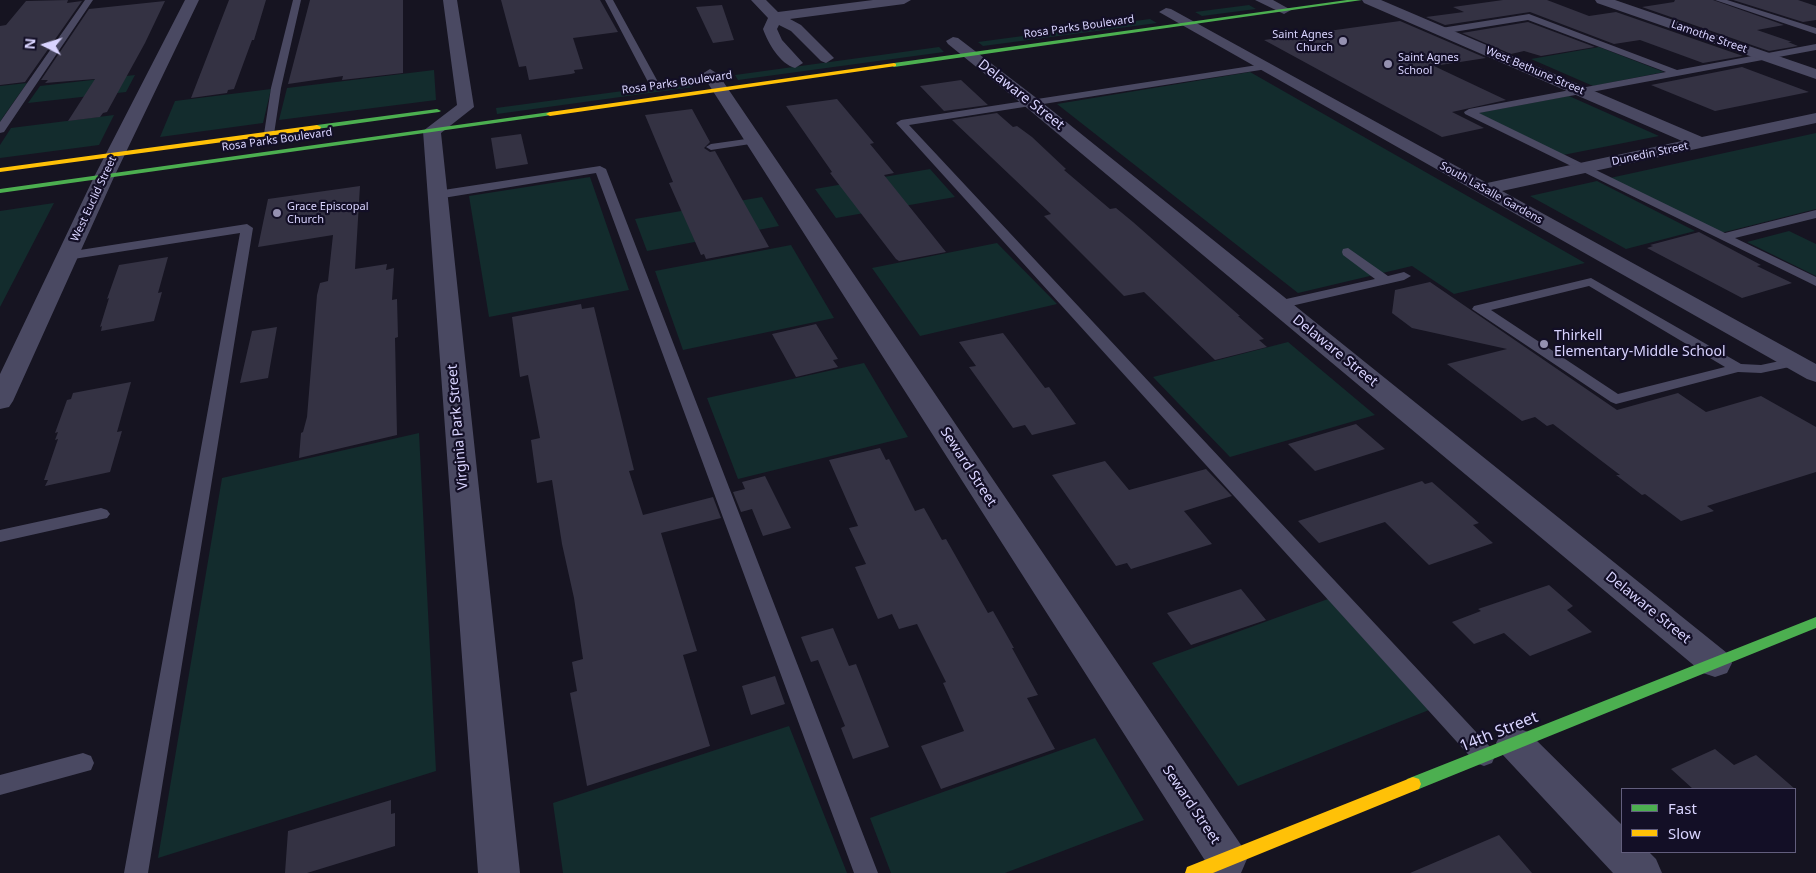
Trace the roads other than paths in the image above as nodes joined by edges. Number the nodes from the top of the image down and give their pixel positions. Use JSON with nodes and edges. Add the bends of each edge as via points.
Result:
{"nodes":[{"id":1,"x":89,"y":0,"type":"edge"},
{"id":2,"x":192,"y":0,"type":"edge"},
{"id":3,"x":297,"y":0,"type":"edge"},
{"id":4,"x":450,"y":0,"type":"edge"},
{"id":5,"x":609,"y":0,"type":"edge"},
{"id":6,"x":758,"y":0,"type":"edge"},
{"id":7,"x":904,"y":0,"type":"edge"},
{"id":8,"x":1262,"y":0,"type":"edge"},
{"id":9,"x":1358,"y":0,"type":"edge"},
{"id":10,"x":1369,"y":0,"type":"edge"},
{"id":11,"x":1602,"y":0,"type":"edge"},
{"id":12,"x":1719,"y":0,"type":"edge"},
{"id":13,"x":1284,"y":10,"type":"junction"},
{"id":14,"x":1161,"y":13,"type":"dead end"},
{"id":15,"x":775,"y":17,"type":"junction"},
{"id":16,"x":1186,"y":17,"type":"junction"},
{"id":17,"x":1441,"y":31,"type":"junction"},
{"id":18,"x":1816,"y":31,"type":"edge"},
{"id":19,"x":971,"y":38,"type":"dead end"},
{"id":20,"x":949,"y":42,"type":"joint"},
{"id":21,"x":1816,"y":47,"type":"edge"},
{"id":22,"x":969,"y":55,"type":"junction"},
{"id":23,"x":1766,"y":57,"type":"junction"},
{"id":24,"x":831,"y":58,"type":"joint"},
{"id":25,"x":795,"y":63,"type":"junction"},
{"id":26,"x":776,"y":65,"type":"dead end"},
{"id":27,"x":1264,"y":67,"type":"junction"},
{"id":28,"x":1676,"y":73,"type":"junction"},
{"id":29,"x":1816,"y":74,"type":"edge"},
{"id":30,"x":712,"y":78,"type":"junction"},
{"id":31,"x":653,"y":82,"type":"dead end"},
{"id":32,"x":1580,"y":91,"type":"junction"},
{"id":33,"x":1032,"y":104,"type":"junction"},
{"id":34,"x":470,"y":106,"type":"junction"},
{"id":35,"x":1816,"y":118,"type":"edge"},
{"id":36,"x":0,"y":130,"type":"edge"},
{"id":37,"x":432,"y":131,"type":"junction"},
{"id":38,"x":269,"y":134,"type":"junction"},
{"id":39,"x":753,"y":141,"type":"junction"},
{"id":40,"x":1701,"y":143,"type":"junction"},
{"id":41,"x":711,"y":147,"type":"dead end"},
{"id":42,"x":115,"y":154,"type":"junction"},
{"id":43,"x":1580,"y":169,"type":"junction"},
{"id":44,"x":0,"y":170,"type":"edge"},
{"id":45,"x":104,"y":177,"type":"junction"},
{"id":46,"x":1484,"y":189,"type":"junction"},
{"id":47,"x":0,"y":192,"type":"edge"},
{"id":48,"x":437,"y":195,"type":"junction"},
{"id":49,"x":1816,"y":214,"type":"edge"},
{"id":50,"x":1723,"y":237,"type":"junction"},
{"id":51,"x":1348,"y":252,"type":"dead end"},
{"id":52,"x":67,"y":256,"type":"junction"},
{"id":53,"x":1404,"y":276,"type":"dead end"},
{"id":54,"x":1385,"y":280,"type":"junction"},
{"id":55,"x":1816,"y":282,"type":"edge"},
{"id":56,"x":1278,"y":305,"type":"junction"},
{"id":57,"x":1805,"y":359,"type":"edge"},
{"id":58,"x":1738,"y":368,"type":"junction"},
{"id":59,"x":1816,"y":374,"type":"edge"},
{"id":60,"x":0,"y":400,"type":"edge"},
{"id":61,"x":101,"y":514,"type":"dead end"},
{"id":62,"x":0,"y":536,"type":"edge"},
{"id":63,"x":1816,"y":622,"type":"edge"},
{"id":64,"x":1715,"y":663,"type":"junction"},
{"id":65,"x":1499,"y":750,"type":"junction"},
{"id":66,"x":83,"y":763,"type":"dead end"},
{"id":67,"x":0,"y":785,"type":"edge"},
{"id":68,"x":1227,"y":859,"type":"junction"},
{"id":69,"x":136,"y":873,"type":"edge"},
{"id":70,"x":498,"y":873,"type":"edge"},
{"id":71,"x":866,"y":873,"type":"edge"},
{"id":72,"x":1193,"y":873,"type":"edge"},
{"id":73,"x":1641,"y":873,"type":"edge"}],
"edges":[{"from":1,"to":36,"type":"lane"},
{"from":2,"to":42,"type":"street","name":"West Euclid Street"},
{"from":3,"to":38,"type":"lane","via":[[276,88]]},
{"from":4,"to":34,"type":"street"},
{"from":5,"to":31,"type":"lane"},
{"from":6,"to":15,"type":"street"},
{"from":7,"to":15,"type":"street"},
{"from":8,"to":13,"type":"street"},
{"from":9,"to":13,"type":"street","name":"Rosa Parks Boulevard"},
{"from":10,"to":17,"type":"street","name":"West Bethune Street"},
{"from":11,"to":23,"type":"street","name":"Lamothe Street"},
{"from":12,"to":18,"type":"lane"},
{"from":13,"to":16,"type":"street","name":"Rosa Parks Boulevard"},
{"from":14,"to":16,"type":"street","name":"South LaSalle Gardens"},
{"from":15,"to":24,"type":"street","via":[[796,28]]},
{"from":15,"to":25,"type":"street","via":[[770,29],[775,42]]},
{"from":16,"to":22,"type":"street","name":"Rosa Parks Boulevard"},
{"from":16,"to":27,"type":"street","name":"South LaSalle Gardens"},
{"from":17,"to":28,"type":"lane","via":[[1529,17]]},
{"from":17,"to":32,"type":"street","name":"West Bethune Street"},
{"from":19,"to":20,"type":"street"},
{"from":20,"to":22,"type":"street","name":"Delaware Street"},
{"from":21,"to":23,"type":"lane"},
{"from":22,"to":30,"type":"street","name":"Rosa Parks Boulevard"},
{"from":22,"to":33,"type":"street","name":"Delaware Street"},
{"from":23,"to":28,"type":"lane"},
{"from":23,"to":29,"type":"street","name":"Lamothe Street"},
{"from":24,"to":25,"type":"street"},
{"from":25,"to":26,"type":"street"},
{"from":27,"to":33,"type":"lane"},
{"from":27,"to":46,"type":"street","name":"South LaSalle Gardens"},
{"from":28,"to":32,"type":"lane"},
{"from":30,"to":37,"type":"street","name":"Rosa Parks Boulevard"},
{"from":30,"to":39,"type":"street","name":"Seward Street"},
{"from":32,"to":40,"type":"street","name":"West Bethune Street"},
{"from":32,"to":43,"type":"lane","via":[[1469,112]]},
{"from":33,"to":56,"type":"street","name":"Delaware Street"},
{"from":33,"to":65,"type":"lane","via":[[901,123]]},
{"from":34,"to":37,"type":"street"},
{"from":34,"to":38,"type":"street","name":"Rosa Parks Boulevard"},
{"from":35,"to":40,"type":"street","name":"Dunedin Street"},
{"from":37,"to":45,"type":"street","name":"Rosa Parks Boulevard"},
{"from":37,"to":48,"type":"street","name":"Virginia Park Street"},
{"from":38,"to":42,"type":"street","name":"Rosa Parks Boulevard"},
{"from":39,"to":41,"type":"lane"},
{"from":39,"to":68,"type":"street","name":"Seward Street"},
{"from":40,"to":43,"type":"street","name":"Dunedin Street"},
{"from":42,"to":44,"type":"street","name":"Rosa Parks Boulevard"},
{"from":42,"to":45,"type":"street","name":"West Euclid Street"},
{"from":43,"to":46,"type":"street","name":"Dunedin Street"},
{"from":43,"to":50,"type":"lane"},
{"from":45,"to":47,"type":"street","name":"Rosa Parks Boulevard"},
{"from":45,"to":52,"type":"street","name":"West Euclid Street"},
{"from":46,"to":57,"type":"street","name":"South LaSalle Gardens"},
{"from":48,"to":70,"type":"street","name":"Virginia Park Street"},
{"from":48,"to":71,"type":"lane","via":[[600,169]]},
{"from":49,"to":50,"type":"lane"},
{"from":50,"to":55,"type":"lane"},
{"from":51,"to":54,"type":"lane"},
{"from":52,"to":60,"type":"street","name":"West Euclid Street"},
{"from":52,"to":69,"type":"lane","via":[[247,228]]},
{"from":53,"to":54,"type":"lane"},
{"from":54,"to":56,"type":"lane"},
{"from":56,"to":64,"type":"street","name":"Delaware Street"},
{"from":57,"to":58,"type":"lane","via":[[1761,369]]},
{"from":57,"to":59,"type":"street","name":"South LaSalle Gardens"},
{"from":58,"to":58,"type":"lane","via":[[1616,400],[1479,308],[1591,282]]},
{"from":61,"to":62,"type":"lane"},
{"from":63,"to":64,"type":"street","name":"14th Street"},
{"from":64,"to":65,"type":"street","name":"14th Street"},
{"from":65,"to":68,"type":"street","name":"14th Street"},
{"from":65,"to":73,"type":"street"},
{"from":66,"to":67,"type":"lane"},
{"from":68,"to":72,"type":"street","name":"14th Street"}]}
